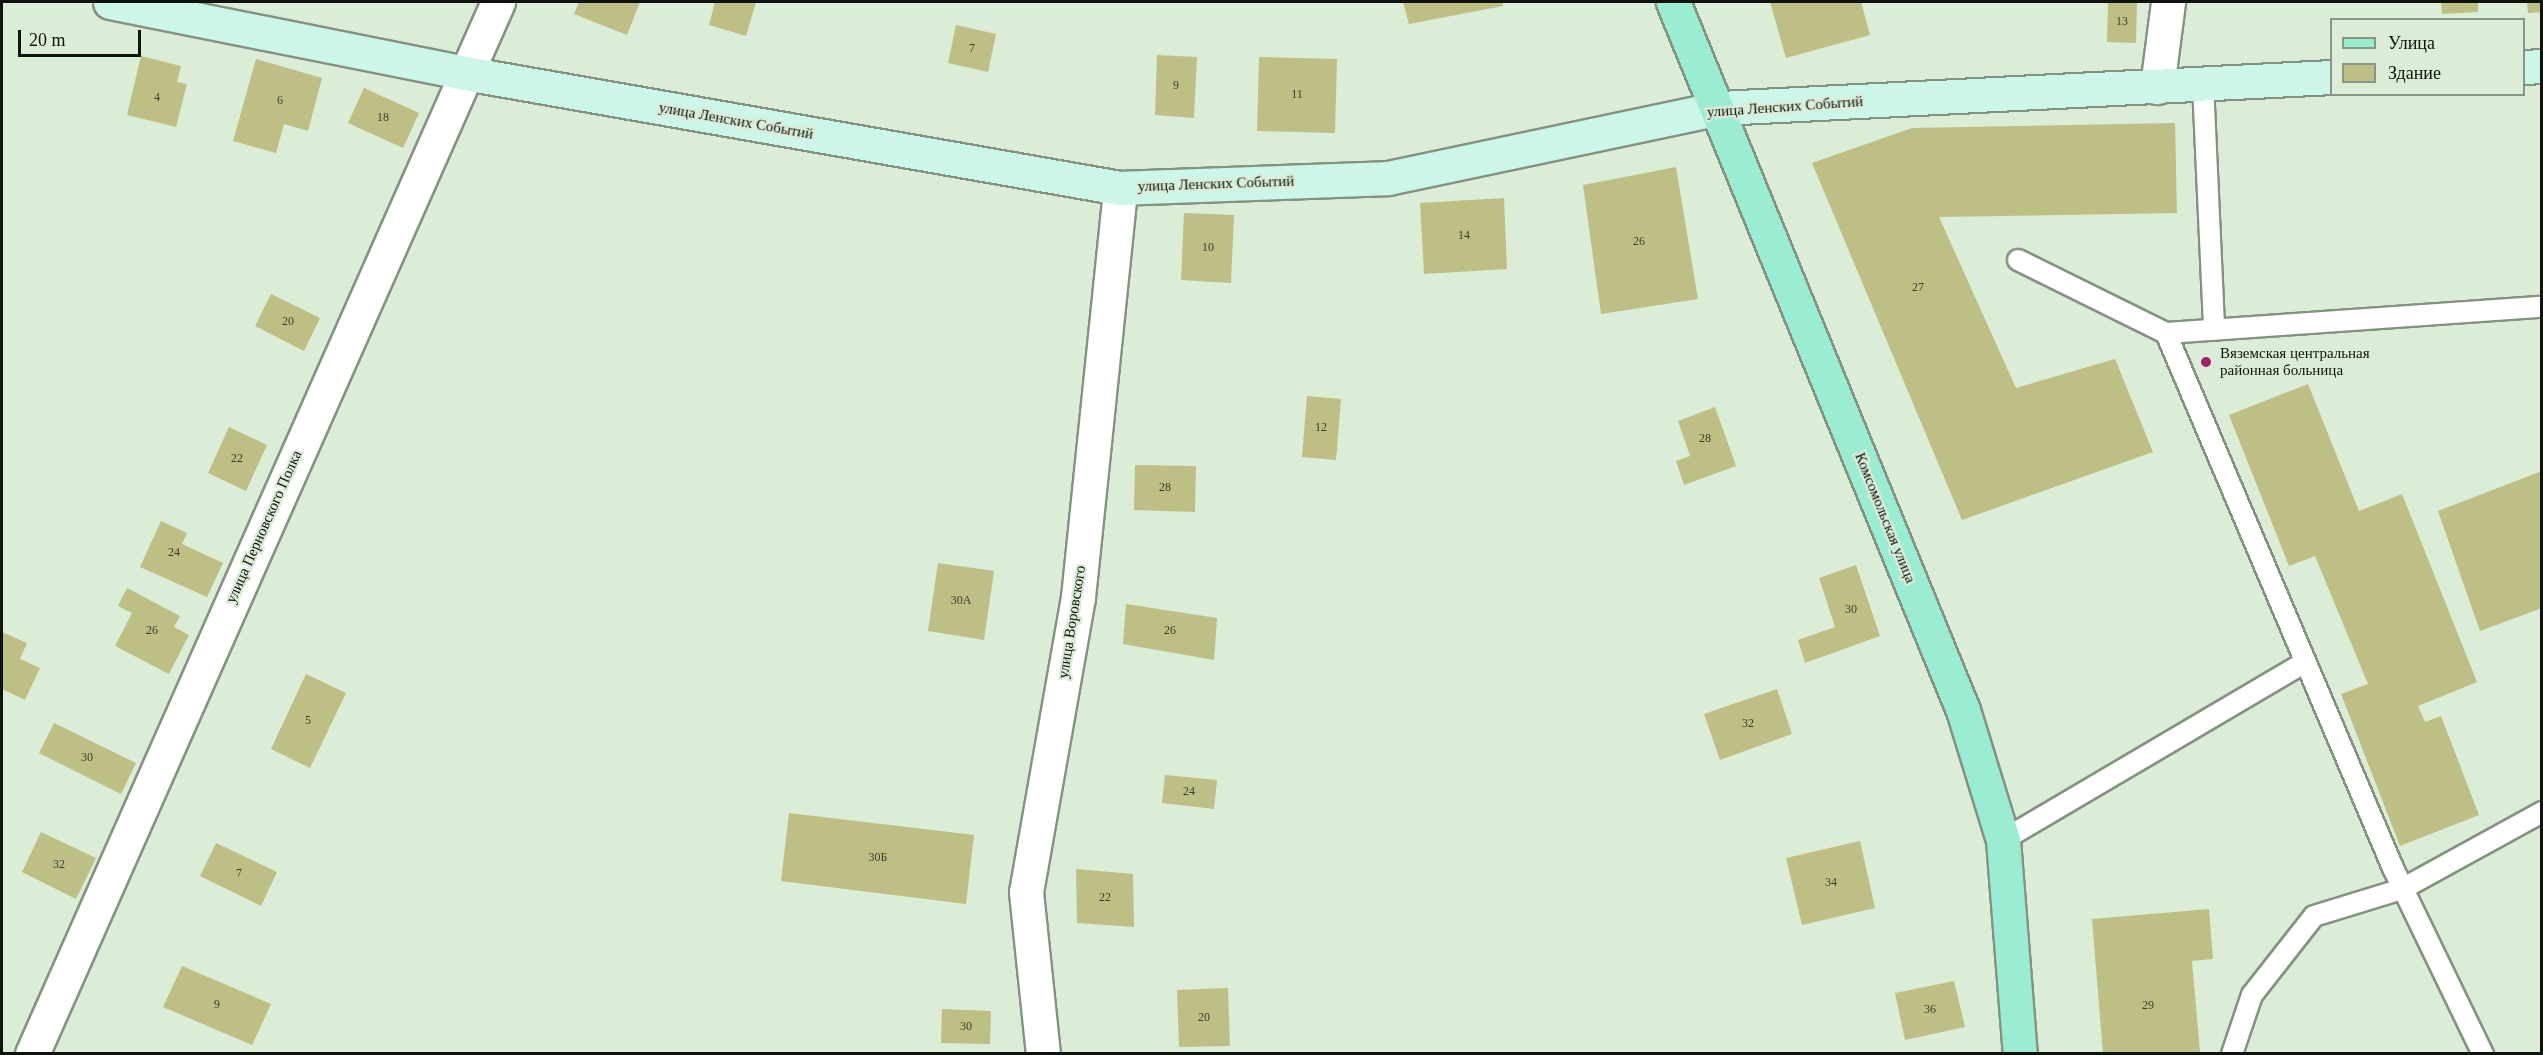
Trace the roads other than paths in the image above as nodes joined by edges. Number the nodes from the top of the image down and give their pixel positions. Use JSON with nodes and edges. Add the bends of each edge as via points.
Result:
{"nodes":[{"id":1,"x":111,"y":2,"type":"edge"},
{"id":2,"x":498,"y":2,"type":"edge"},
{"id":3,"x":1673,"y":2,"type":"edge"},
{"id":4,"x":2168,"y":2,"type":"edge"},
{"id":5,"x":2525,"y":66,"type":"edge"},
{"id":6,"x":2541,"y":66,"type":"edge"},
{"id":7,"x":465,"y":73,"type":"junction"},
{"id":8,"x":2330,"y":77,"type":"edge"},
{"id":9,"x":2203,"y":84,"type":"junction"},
{"id":10,"x":2157,"y":87,"type":"junction"},
{"id":11,"x":1720,"y":108,"type":"junction"},
{"id":12,"x":1120,"y":188,"type":"junction"},
{"id":13,"x":2018,"y":260,"type":"dead end"},
{"id":14,"x":2541,"y":307,"type":"edge"},
{"id":15,"x":2214,"y":330,"type":"junction"},
{"id":16,"x":2166,"y":333,"type":"junction"},
{"id":17,"x":2306,"y":662,"type":"junction"},
{"id":18,"x":2541,"y":812,"type":"edge"},
{"id":19,"x":2003,"y":840,"type":"junction"},
{"id":20,"x":2402,"y":889,"type":"junction"},
{"id":21,"x":32,"y":1053,"type":"edge"},
{"id":22,"x":1043,"y":1053,"type":"edge"},
{"id":23,"x":2020,"y":1053,"type":"edge"},
{"id":24,"x":2232,"y":1053,"type":"edge"},
{"id":25,"x":2483,"y":1053,"type":"edge"}],
"edges":[{"from":1,"to":7,"type":"street","name":"улица Ленских Событий"},
{"from":2,"to":7,"type":"street","name":"улица Перновского Полка"},
{"from":3,"to":11,"type":"main road","name":"Комсомольская улица"},
{"from":4,"to":10,"type":"street"},
{"from":5,"to":6,"type":"street"},
{"from":7,"to":12,"type":"street","name":"улица Ленских Событий"},
{"from":7,"to":21,"type":"street","name":"улица Перновского Полка"},
{"from":8,"to":9,"type":"street","name":"улица Ленских Событий"},
{"from":9,"to":10,"type":"street","name":"улица Ленских Событий"},
{"from":9,"to":15,"type":"lane"},
{"from":10,"to":11,"type":"street","name":"улица Ленских Событий"},
{"from":11,"to":12,"type":"street","name":"улица Ленских Событий","via":[[1388,178]]},
{"from":11,"to":19,"type":"main road","name":"Комсомольская улица","via":[[1963,710]]},
{"from":12,"to":22,"type":"street","name":"улица Воровского","via":[[1078,597],[1026,892]]},
{"from":13,"to":16,"type":"lane"},
{"from":14,"to":15,"type":"lane"},
{"from":15,"to":16,"type":"lane"},
{"from":16,"to":17,"type":"lane"},
{"from":17,"to":19,"type":"lane"},
{"from":17,"to":20,"type":"lane"},
{"from":18,"to":20,"type":"lane"},
{"from":19,"to":23,"type":"main road","name":"Комсомольская улица"},
{"from":20,"to":24,"type":"lane","via":[[2314,916],[2252,995]]},
{"from":20,"to":25,"type":"lane"}]}
